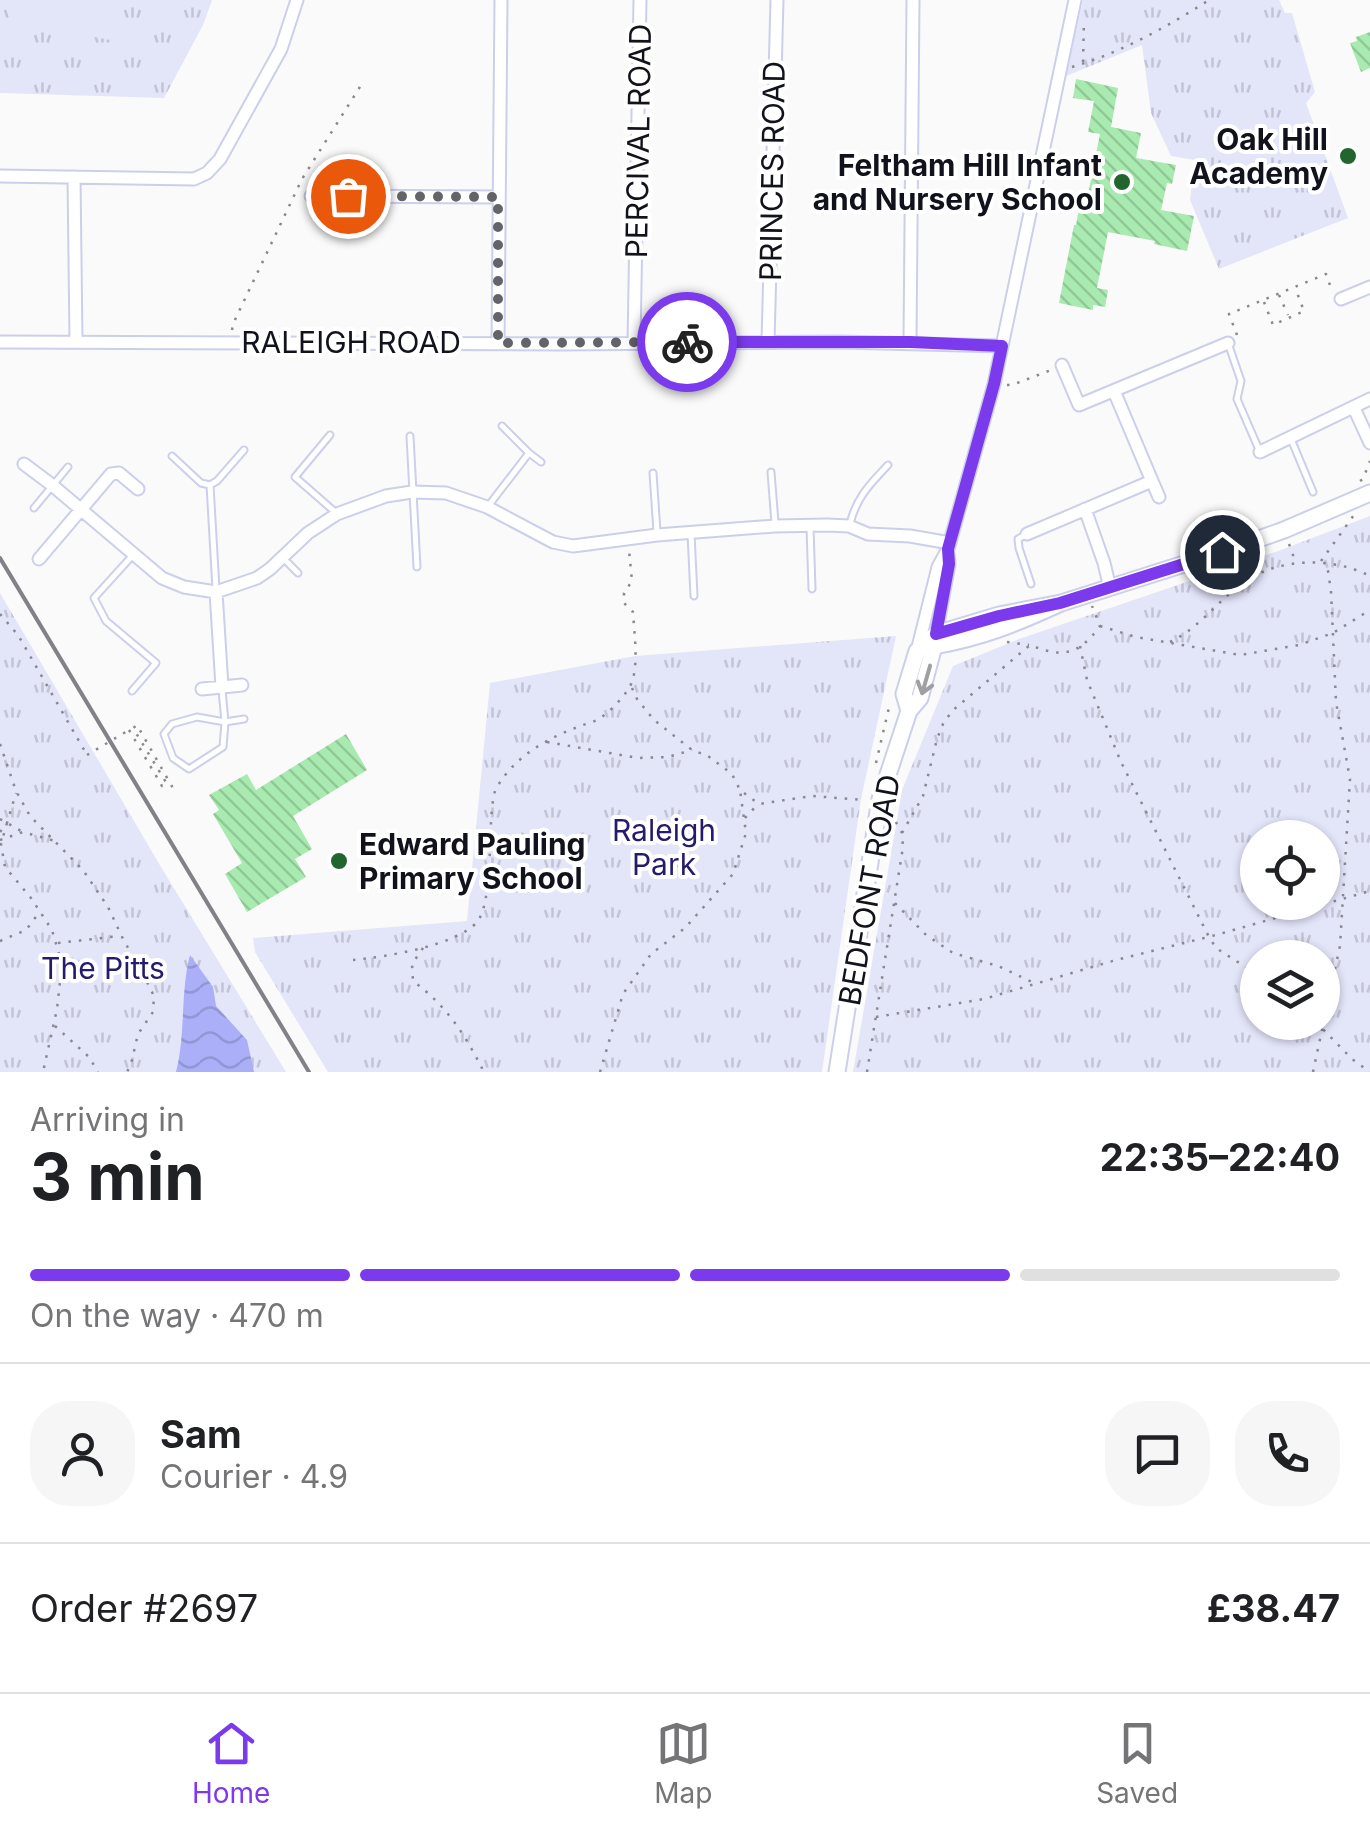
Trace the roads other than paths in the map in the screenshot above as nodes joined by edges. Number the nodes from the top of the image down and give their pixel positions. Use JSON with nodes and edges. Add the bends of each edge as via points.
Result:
{"nodes":[{"id":1,"x":297,"y":0,"type":"edge"},
{"id":2,"x":501,"y":0,"type":"edge"},
{"id":3,"x":640,"y":0,"type":"edge"},
{"id":4,"x":777,"y":0,"type":"edge"},
{"id":5,"x":913,"y":0,"type":"edge"},
{"id":6,"x":1075,"y":0,"type":"edge"},
{"id":7,"x":1069,"y":166,"type":"dead end"},
{"id":8,"x":1040,"y":168,"type":"junction"},
{"id":9,"x":0,"y":176,"type":"edge"},
{"id":10,"x":74,"y":177,"type":"junction"},
{"id":11,"x":311,"y":196,"type":"dead end"},
{"id":12,"x":498,"y":197,"type":"junction"},
{"id":13,"x":1370,"y":287,"type":"edge"},
{"id":14,"x":1341,"y":299,"type":"road end"},
{"id":15,"x":76,"y":341,"type":"junction"},
{"id":16,"x":0,"y":342,"type":"edge"},
{"id":17,"x":634,"y":342,"type":"junction"},
{"id":18,"x":768,"y":342,"type":"junction"},
{"id":19,"x":910,"y":342,"type":"junction"},
{"id":20,"x":498,"y":343,"type":"junction"},
{"id":21,"x":1228,"y":344,"type":"joint"},
{"id":22,"x":1002,"y":346,"type":"junction"},
{"id":23,"x":1062,"y":366,"type":"road end"},
{"id":24,"x":1114,"y":391,"type":"junction"},
{"id":25,"x":1370,"y":400,"type":"edge"},
{"id":26,"x":1354,"y":408,"type":"junction"},
{"id":27,"x":502,"y":426,"type":"dead end"},
{"id":28,"x":330,"y":435,"type":"dead end"},
{"id":29,"x":410,"y":436,"type":"dead end"},
{"id":30,"x":1290,"y":438,"type":"junction"},
{"id":31,"x":1370,"y":443,"type":"edge"},
{"id":32,"x":244,"y":450,"type":"dead end"},
{"id":33,"x":1260,"y":452,"type":"joint"},
{"id":34,"x":529,"y":454,"type":"junction"},
{"id":35,"x":172,"y":456,"type":"dead end"},
{"id":36,"x":541,"y":462,"type":"dead end"},
{"id":37,"x":24,"y":464,"type":"dead end"},
{"id":38,"x":888,"y":465,"type":"dead end"},
{"id":39,"x":68,"y":467,"type":"dead end"},
{"id":40,"x":771,"y":472,"type":"dead end"},
{"id":41,"x":653,"y":473,"type":"dead end"},
{"id":42,"x":1152,"y":481,"type":"junction"},
{"id":43,"x":52,"y":485,"type":"junction"},
{"id":44,"x":210,"y":485,"type":"junction"},
{"id":45,"x":1367,"y":486,"type":"edge"},
{"id":46,"x":138,"y":489,"type":"dead end"},
{"id":47,"x":412,"y":492,"type":"junction"},
{"id":48,"x":1312,"y":492,"type":"dead end"},
{"id":49,"x":1159,"y":497,"type":"dead end"},
{"id":50,"x":487,"y":507,"type":"junction"},
{"id":51,"x":34,"y":508,"type":"dead end"},
{"id":52,"x":81,"y":509,"type":"junction"},
{"id":53,"x":1085,"y":509,"type":"junction"},
{"id":54,"x":337,"y":514,"type":"junction"},
{"id":55,"x":776,"y":526,"type":"junction"},
{"id":56,"x":810,"y":526,"type":"junction"},
{"id":57,"x":849,"y":526,"type":"junction"},
{"id":58,"x":691,"y":534,"type":"junction"},
{"id":59,"x":1027,"y":534,"type":"joint"},
{"id":60,"x":657,"y":535,"type":"junction"},
{"id":61,"x":949,"y":546,"type":"junction"},
{"id":62,"x":133,"y":556,"type":"junction"},
{"id":63,"x":282,"y":558,"type":"junction"},
{"id":64,"x":39,"y":559,"type":"dead end"},
{"id":65,"x":417,"y":567,"type":"dead end"},
{"id":66,"x":298,"y":572,"type":"dead end"},
{"id":67,"x":1031,"y":584,"type":"dead end"},
{"id":68,"x":1110,"y":588,"type":"junction"},
{"id":69,"x":812,"y":589,"type":"dead end"},
{"id":70,"x":216,"y":592,"type":"junction"},
{"id":71,"x":694,"y":596,"type":"dead end"},
{"id":72,"x":928,"y":640,"type":"junction"},
{"id":73,"x":242,"y":686,"type":"dead end"},
{"id":74,"x":222,"y":687,"type":"junction"},
{"id":75,"x":202,"y":689,"type":"dead end"},
{"id":76,"x":132,"y":691,"type":"dead end"},
{"id":77,"x":244,"y":719,"type":"dead end"},
{"id":78,"x":225,"y":722,"type":"junction"},
{"id":79,"x":837,"y":1072,"type":"edge"}],
"edges":[{"from":1,"to":10,"type":"street","via":[[281,49],[207,173],[194,179]]},
{"from":2,"to":12,"type":"street"},
{"from":3,"to":17,"type":"street","name":"PERCIVAL ROAD"},
{"from":4,"to":18,"type":"street","name":"PRINCES ROAD"},
{"from":5,"to":19,"type":"street"},
{"from":6,"to":8,"type":"street","name":"BEDFONT ROAD"},
{"from":7,"to":8,"type":"lane"},
{"from":8,"to":22,"type":"street","name":"BEDFONT ROAD"},
{"from":9,"to":10,"type":"street"},
{"from":10,"to":15,"type":"street"},
{"from":11,"to":12,"type":"street"},
{"from":12,"to":20,"type":"street"},
{"from":13,"to":14,"type":"street"},
{"from":15,"to":16,"type":"street","name":"RALEIGH ROAD"},
{"from":15,"to":20,"type":"street","name":"RALEIGH ROAD"},
{"from":17,"to":18,"type":"street","name":"RALEIGH ROAD"},
{"from":17,"to":20,"type":"street","name":"RALEIGH ROAD"},
{"from":18,"to":19,"type":"street","name":"RALEIGH ROAD"},
{"from":19,"to":22,"type":"street","name":"RALEIGH ROAD"},
{"from":21,"to":24,"type":"street"},
{"from":21,"to":33,"type":"lane","via":[[1241,381],[1237,398]]},
{"from":22,"to":61,"type":"street","name":"BEDFONT ROAD"},
{"from":23,"to":24,"type":"street","via":[[1080,405]]},
{"from":24,"to":42,"type":"street"},
{"from":25,"to":26,"type":"street"},
{"from":26,"to":30,"type":"street"},
{"from":26,"to":31,"type":"street"},
{"from":27,"to":34,"type":"lane"},
{"from":28,"to":54,"type":"lane","via":[[294,477]]},
{"from":29,"to":47,"type":"lane"},
{"from":30,"to":33,"type":"street"},
{"from":30,"to":48,"type":"lane"},
{"from":32,"to":44,"type":"lane"},
{"from":34,"to":36,"type":"lane"},
{"from":34,"to":50,"type":"lane"},
{"from":35,"to":44,"type":"lane"},
{"from":37,"to":43,"type":"street"},
{"from":38,"to":57,"type":"lane","via":[[862,492]]},
{"from":39,"to":43,"type":"lane"},
{"from":40,"to":55,"type":"lane"},
{"from":41,"to":60,"type":"lane"},
{"from":42,"to":49,"type":"street"},
{"from":42,"to":53,"type":"street"},
{"from":43,"to":51,"type":"lane"},
{"from":43,"to":52,"type":"street"},
{"from":44,"to":70,"type":"lane"},
{"from":45,"to":68,"type":"street","via":[[1284,530]]},
{"from":46,"to":52,"type":"street","via":[[120,473],[111,474]]},
{"from":47,"to":50,"type":"street"},
{"from":47,"to":54,"type":"street"},
{"from":47,"to":65,"type":"lane"},
{"from":50,"to":60,"type":"street","via":[[549,546]]},
{"from":52,"to":62,"type":"street"},
{"from":52,"to":64,"type":"street"},
{"from":53,"to":59,"type":"street"},
{"from":53,"to":68,"type":"street"},
{"from":54,"to":63,"type":"street"},
{"from":55,"to":56,"type":"street"},
{"from":55,"to":58,"type":"street"},
{"from":56,"to":57,"type":"street"},
{"from":56,"to":69,"type":"lane"},
{"from":57,"to":61,"type":"street"},
{"from":58,"to":60,"type":"street"},
{"from":58,"to":71,"type":"lane"},
{"from":59,"to":67,"type":"lane","via":[[1018,548]]},
{"from":61,"to":72,"type":"street","name":"BEDFONT ROAD"},
{"from":62,"to":70,"type":"street","via":[[184,588]]},
{"from":62,"to":76,"type":"lane","via":[[94,598],[106,620],[156,663]]},
{"from":63,"to":66,"type":"lane"},
{"from":63,"to":70,"type":"street","via":[[257,578]]},
{"from":68,"to":72,"type":"street","via":[[1002,630],[967,640]]},
{"from":70,"to":74,"type":"street"},
{"from":72,"to":79,"type":"street","name":"BEDFONT ROAD","via":[[920,698],[908,711],[880,799]]},
{"from":73,"to":74,"type":"street"},
{"from":74,"to":75,"type":"street"},
{"from":74,"to":78,"type":"lane"},
{"from":77,"to":78,"type":"lane"},
{"from":78,"to":78,"type":"lane","via":[[223,747],[189,769],[173,758],[164,734],[172,724],[197,717]]}]}
